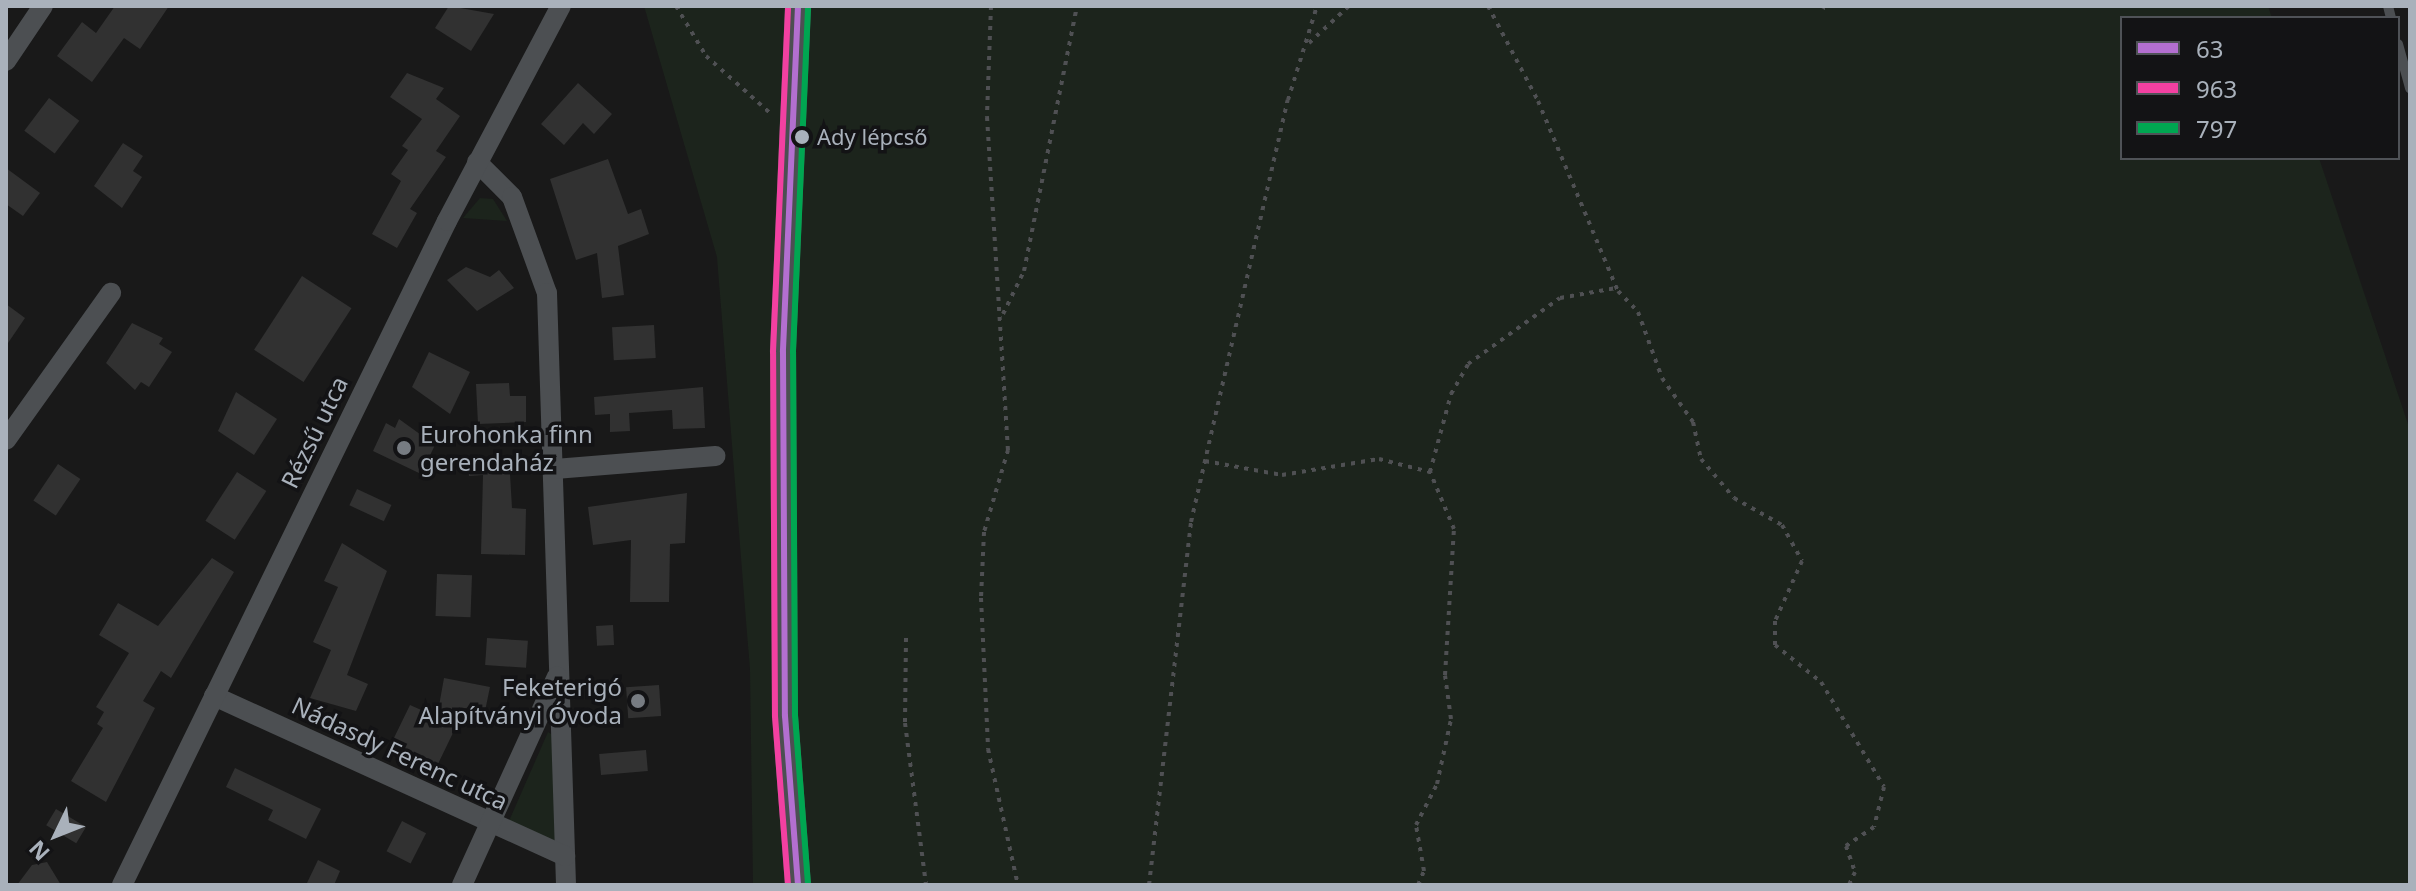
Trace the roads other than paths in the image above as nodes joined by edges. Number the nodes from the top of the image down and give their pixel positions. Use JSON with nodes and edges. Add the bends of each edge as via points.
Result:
{"nodes":[{"id":1,"x":43,"y":6,"type":"edge"},
{"id":2,"x":561,"y":6,"type":"edge"},
{"id":3,"x":798,"y":6,"type":"edge"},
{"id":4,"x":6,"y":61,"type":"edge"},
{"id":5,"x":2407,"y":65,"type":"edge"},
{"id":6,"x":2410,"y":88,"type":"edge"},
{"id":7,"x":477,"y":162,"type":"junction"},
{"id":8,"x":111,"y":293,"type":"dead end"},
{"id":9,"x":6,"y":440,"type":"edge"},
{"id":10,"x":715,"y":456,"type":"dead end"},
{"id":11,"x":555,"y":469,"type":"junction"},
{"id":12,"x":559,"y":673,"type":"junction"},
{"id":13,"x":214,"y":696,"type":"junction"},
{"id":14,"x":491,"y":823,"type":"junction"},
{"id":15,"x":565,"y":856,"type":"junction"},
{"id":16,"x":122,"y":885,"type":"edge"},
{"id":17,"x":462,"y":885,"type":"edge"},
{"id":18,"x":566,"y":885,"type":"edge"},
{"id":19,"x":798,"y":885,"type":"edge"}],
"edges":[{"from":1,"to":4,"type":"street"},
{"from":2,"to":7,"type":"street","name":"Rézsű utca"},
{"from":3,"to":19,"type":"street","via":[[783,367],[785,716]]},
{"from":5,"to":6,"type":"lane"},
{"from":7,"to":11,"type":"street","via":[[512,197],[547,293]]},
{"from":7,"to":13,"type":"street","name":"Rézsű utca"},
{"from":8,"to":9,"type":"street"},
{"from":10,"to":11,"type":"street"},
{"from":11,"to":12,"type":"street"},
{"from":12,"to":14,"type":"street"},
{"from":12,"to":15,"type":"street"},
{"from":13,"to":14,"type":"street","name":"Nádasdy Ferenc utca"},
{"from":13,"to":16,"type":"street","name":"Rézsű utca"},
{"from":14,"to":15,"type":"street","name":"Nádasdy Ferenc utca"},
{"from":14,"to":17,"type":"street"},
{"from":15,"to":18,"type":"street"}]}
